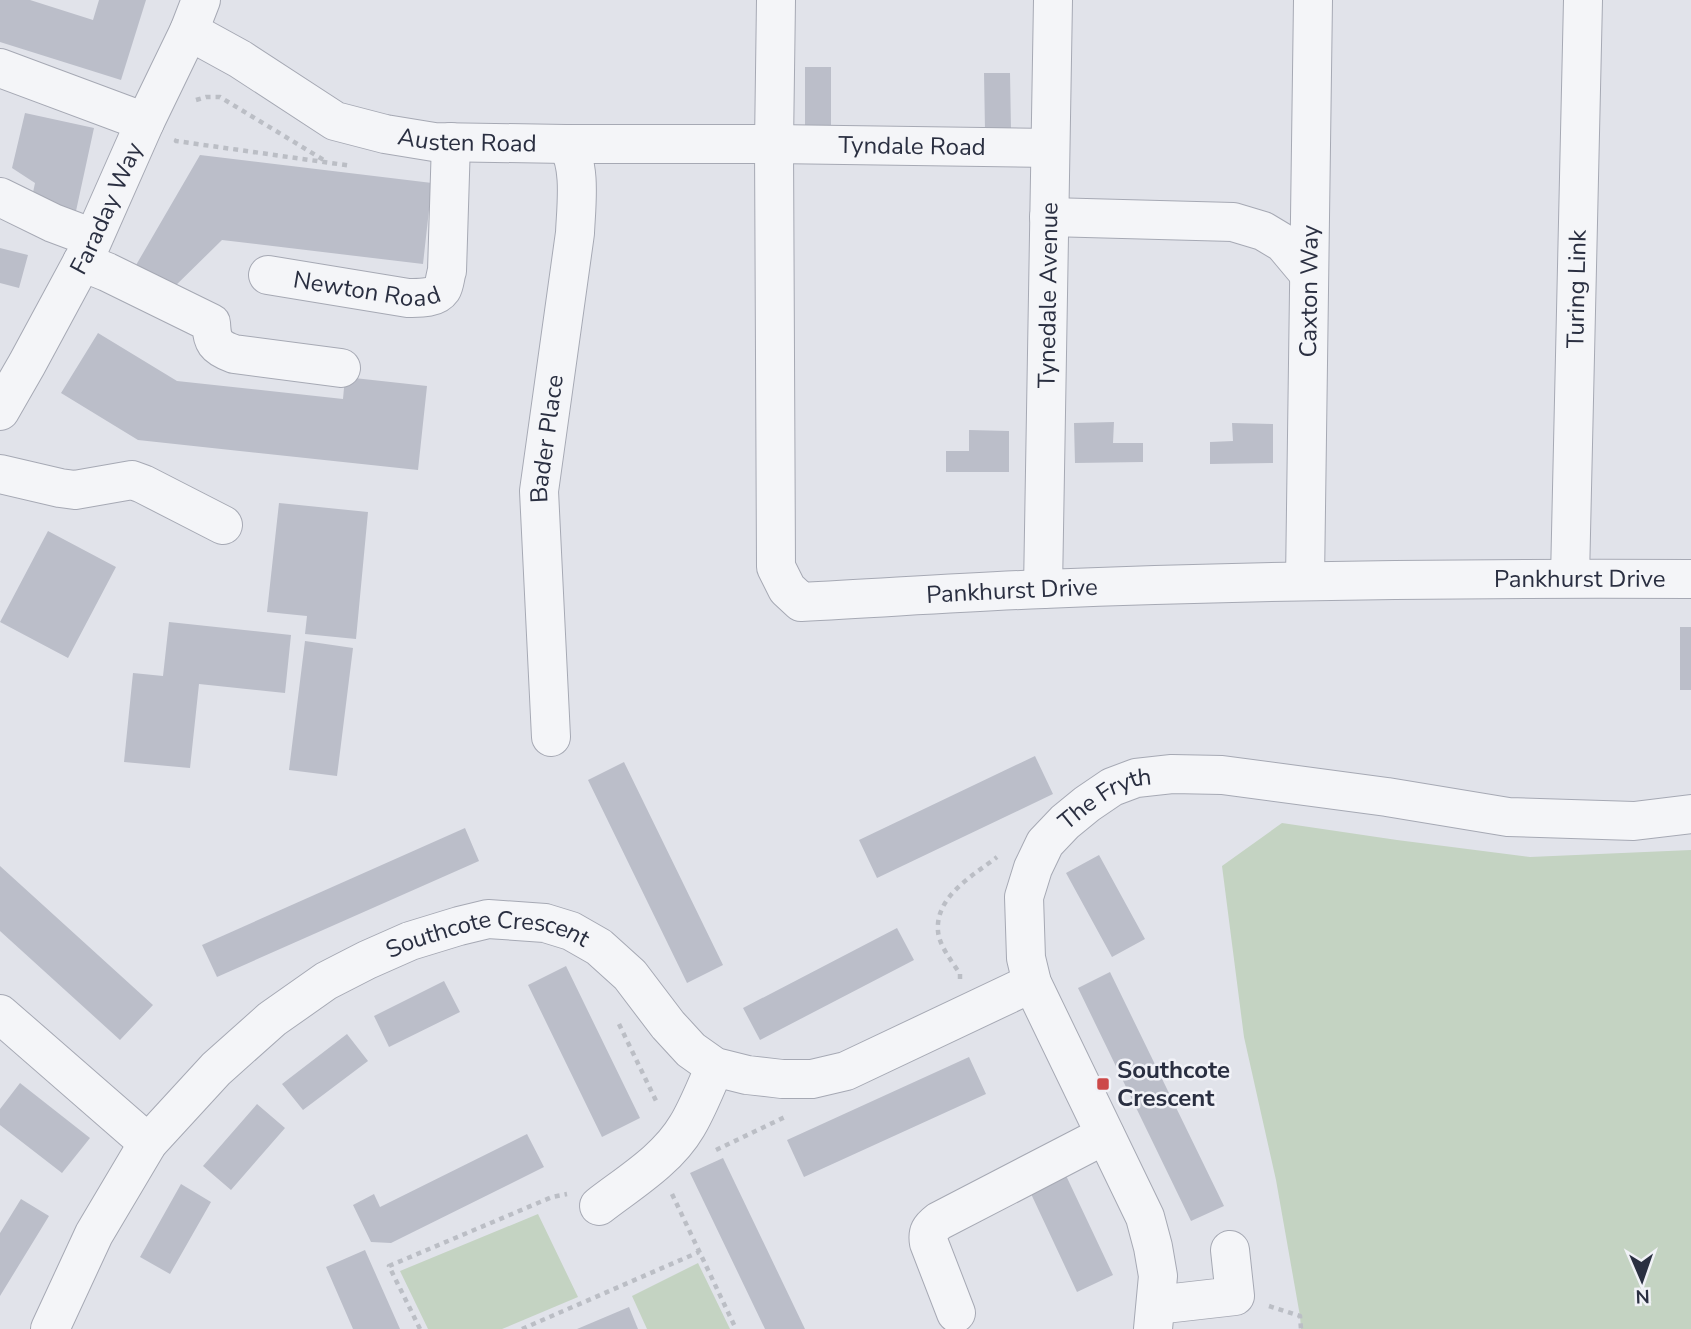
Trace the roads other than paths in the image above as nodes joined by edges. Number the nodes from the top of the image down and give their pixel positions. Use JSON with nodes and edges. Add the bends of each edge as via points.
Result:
{"nodes":[{"id":1,"x":776,"y":0,"type":"edge"},
{"id":2,"x":1052,"y":0,"type":"edge"},
{"id":3,"x":1313,"y":0,"type":"edge"},
{"id":4,"x":1583,"y":0,"type":"edge"},
{"id":5,"x":195,"y":15,"type":"edge"},
{"id":6,"x":0,"y":68,"type":"edge"},
{"id":7,"x":163,"y":127,"type":"junction"},
{"id":8,"x":451,"y":142,"type":"junction"},
{"id":9,"x":566,"y":144,"type":"junction"},
{"id":10,"x":774,"y":144,"type":"junction"},
{"id":11,"x":1050,"y":148,"type":"junction"},
{"id":12,"x":0,"y":197,"type":"edge"},
{"id":13,"x":1049,"y":217,"type":"junction"},
{"id":14,"x":88,"y":250,"type":"junction"},
{"id":15,"x":1309,"y":274,"type":"junction"},
{"id":16,"x":268,"y":275,"type":"dead end"},
{"id":17,"x":341,"y":368,"type":"dead end"},
{"id":18,"x":0,"y":411,"type":"edge"},
{"id":19,"x":0,"y":474,"type":"edge"},
{"id":20,"x":223,"y":525,"type":"dead end"},
{"id":21,"x":1570,"y":578,"type":"junction"},
{"id":22,"x":1691,"y":579,"type":"edge"},
{"id":23,"x":1305,"y":581,"type":"junction"},
{"id":24,"x":1043,"y":589,"type":"junction"},
{"id":25,"x":551,"y":737,"type":"dead end"},
{"id":26,"x":1691,"y":814,"type":"edge"},
{"id":27,"x":1032,"y":984,"type":"junction"},
{"id":28,"x":0,"y":1014,"type":"edge"},
{"id":29,"x":715,"y":1067,"type":"junction"},
{"id":30,"x":1105,"y":1135,"type":"junction"},
{"id":31,"x":148,"y":1143,"type":"junction"},
{"id":32,"x":584,"y":1200,"type":"road end"},
{"id":33,"x":1230,"y":1250,"type":"dead end"},
{"id":34,"x":956,"y":1313,"type":"dead end"},
{"id":35,"x":1154,"y":1317,"type":"edge"},
{"id":36,"x":50,"y":1329,"type":"edge"}],
"edges":[{"from":1,"to":10,"type":"street","name":"Pankhurst Drive"},
{"from":2,"to":11,"type":"street","name":"Tynedale Avenue"},
{"from":3,"to":15,"type":"street","name":"Caxton Way"},
{"from":4,"to":21,"type":"street","name":"Turing Link"},
{"from":5,"to":7,"type":"street","name":"Faraday Way"},
{"from":5,"to":8,"type":"street","name":"Austen Road","via":[[240,59],[335,121],[385,134]]},
{"from":6,"to":7,"type":"street"},
{"from":7,"to":14,"type":"street","name":"Faraday Way"},
{"from":8,"to":9,"type":"street","name":"Austen Road"},
{"from":8,"to":16,"type":"street","name":"Newton Road","via":[[447,271],[442,288],[434,295],[408,298]]},
{"from":9,"to":10,"type":"street","name":"Austen Road"},
{"from":9,"to":25,"type":"street","name":"Bader Place","via":[[574,163],[575,233],[538,491]]},
{"from":10,"to":11,"type":"street","name":"Tyndale Road"},
{"from":10,"to":24,"type":"street","name":"Pankhurst Drive","via":[[776,567],[787,589],[801,602]]},
{"from":11,"to":13,"type":"street","name":"Tynedale Avenue"},
{"from":12,"to":14,"type":"street","via":[[53,223]]},
{"from":13,"to":15,"type":"street","via":[[1233,222],[1283,243]]},
{"from":13,"to":24,"type":"street","name":"Tynedale Avenue"},
{"from":14,"to":17,"type":"street","via":[[107,272],[211,323],[212,338],[220,349]]},
{"from":14,"to":18,"type":"street","name":"Faraday Way"},
{"from":15,"to":23,"type":"street","name":"Caxton Way"},
{"from":19,"to":20,"type":"street","via":[[75,490],[132,480]]},
{"from":21,"to":22,"type":"street","name":"Pankhurst Drive"},
{"from":21,"to":23,"type":"street","name":"Pankhurst Drive"},
{"from":23,"to":24,"type":"street","name":"Pankhurst Drive"},
{"from":26,"to":27,"type":"street","name":"The Fryth","via":[[1634,821],[1508,817],[1222,775],[1136,778],[1087,804],[1045,843],[1024,897],[1026,958]]},
{"from":27,"to":29,"type":"street","name":"Southcote Crescent","via":[[846,1071],[812,1079],[782,1079]]},
{"from":27,"to":30,"type":"street","name":"The Fryth"},
{"from":28,"to":31,"type":"street"},
{"from":29,"to":31,"type":"street","name":"Southcote Crescent","via":[[691,1050],[629,975],[599,947],[545,923],[488,919],[410,941],[326,981],[272,1019],[216,1069]]},
{"from":29,"to":32,"type":"street","via":[[674,1145],[657,1162]]},
{"from":30,"to":34,"type":"street","via":[[930,1227],[929,1243]]},
{"from":30,"to":35,"type":"street","name":"The Fryth","via":[[1145,1217],[1158,1276]]},
{"from":31,"to":36,"type":"street","name":"Southcote Crescent","via":[[94,1234]]},
{"from":33,"to":35,"type":"street","via":[[1235,1296]]}]}
